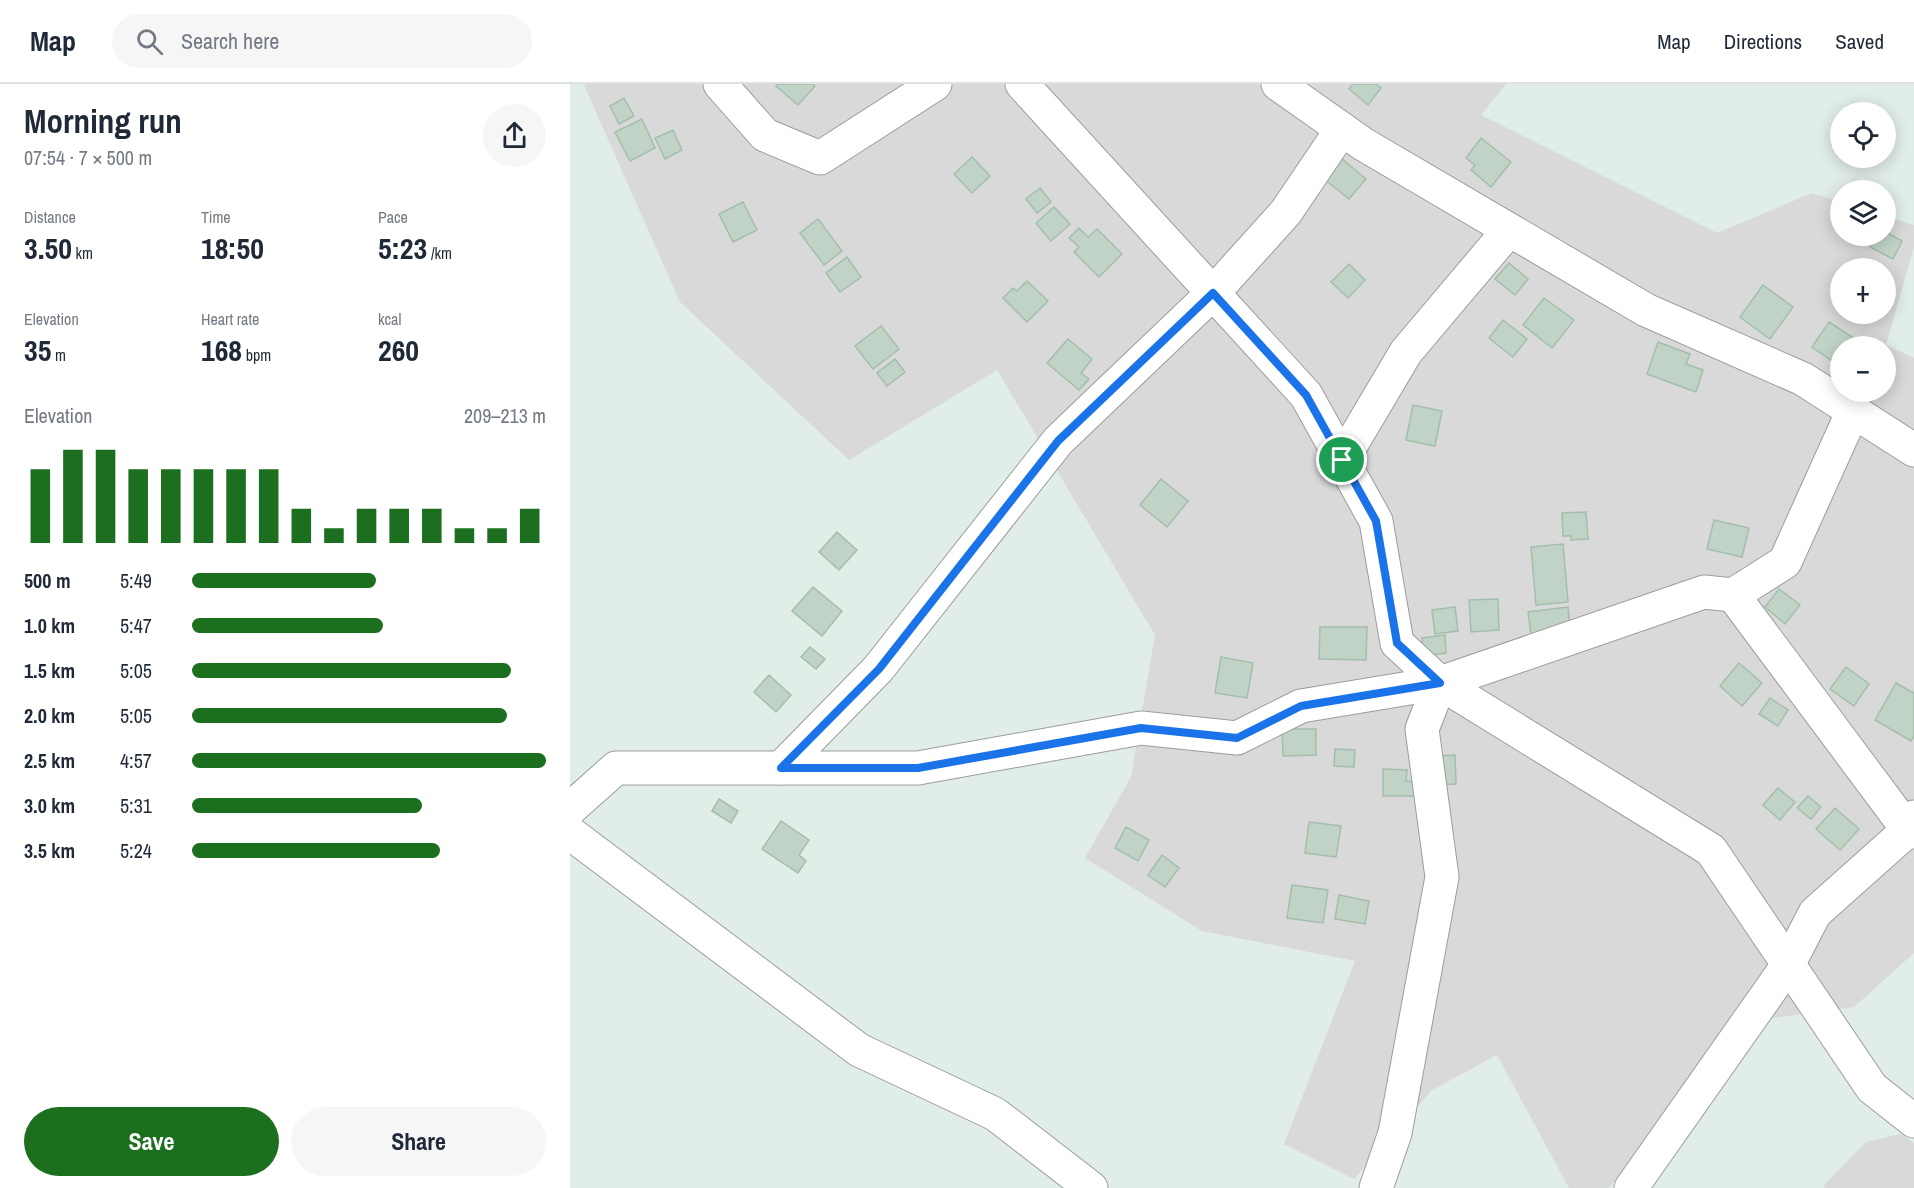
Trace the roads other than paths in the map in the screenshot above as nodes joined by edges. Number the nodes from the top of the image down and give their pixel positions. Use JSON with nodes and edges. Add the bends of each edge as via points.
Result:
{"nodes":[{"id":1,"x":720,"y":84,"type":"edge"},
{"id":2,"x":935,"y":84,"type":"edge"},
{"id":3,"x":1022,"y":84,"type":"edge"},
{"id":4,"x":1278,"y":84,"type":"edge"},
{"id":5,"x":1342,"y":129,"type":"junction"},
{"id":6,"x":1509,"y":230,"type":"junction"},
{"id":7,"x":1213,"y":293,"type":"junction"},
{"id":8,"x":1853,"y":411,"type":"junction"},
{"id":9,"x":1914,"y":450,"type":"edge"},
{"id":10,"x":1342,"y":460,"type":"junction"},
{"id":11,"x":1733,"y":595,"type":"junction"},
{"id":12,"x":1440,"y":683,"type":"junction"},
{"id":13,"x":781,"y":768,"type":"junction"},
{"id":14,"x":570,"y":809,"type":"edge"},
{"id":15,"x":1912,"y":827,"type":"edge"},
{"id":16,"x":570,"y":833,"type":"edge"},
{"id":17,"x":1788,"y":965,"type":"junction"},
{"id":18,"x":1914,"y":1121,"type":"edge"},
{"id":19,"x":1092,"y":1188,"type":"edge"},
{"id":20,"x":1376,"y":1188,"type":"edge"},
{"id":21,"x":1631,"y":1188,"type":"edge"}],
"edges":[{"from":1,"to":2,"type":"street","via":[[765,135],[820,158]]},
{"from":3,"to":7,"type":"street"},
{"from":4,"to":5,"type":"street"},
{"from":5,"to":6,"type":"street"},
{"from":5,"to":7,"type":"street","via":[[1286,212]]},
{"from":6,"to":8,"type":"street","via":[[1646,310],[1803,379]]},
{"from":6,"to":10,"type":"street","via":[[1406,352]]},
{"from":7,"to":10,"type":"street","via":[[1306,395]]},
{"from":7,"to":13,"type":"street","via":[[1058,441],[879,669]]},
{"from":8,"to":9,"type":"street"},
{"from":8,"to":11,"type":"street","via":[[1785,562]]},
{"from":10,"to":12,"type":"street","via":[[1376,521],[1397,643]]},
{"from":11,"to":12,"type":"street","via":[[1704,592]]},
{"from":11,"to":15,"type":"street"},
{"from":12,"to":13,"type":"street","via":[[1301,706],[1237,738],[1141,728],[918,768]]},
{"from":12,"to":17,"type":"street","via":[[1712,850]]},
{"from":12,"to":20,"type":"street","via":[[1422,729],[1442,877],[1395,1133]]},
{"from":13,"to":14,"type":"street","via":[[616,768]]},
{"from":15,"to":17,"type":"street","via":[[1815,913]]},
{"from":16,"to":19,"type":"street","via":[[859,1050],[994,1114]]},
{"from":17,"to":18,"type":"street","via":[[1872,1088]]},
{"from":17,"to":21,"type":"street"}]}
